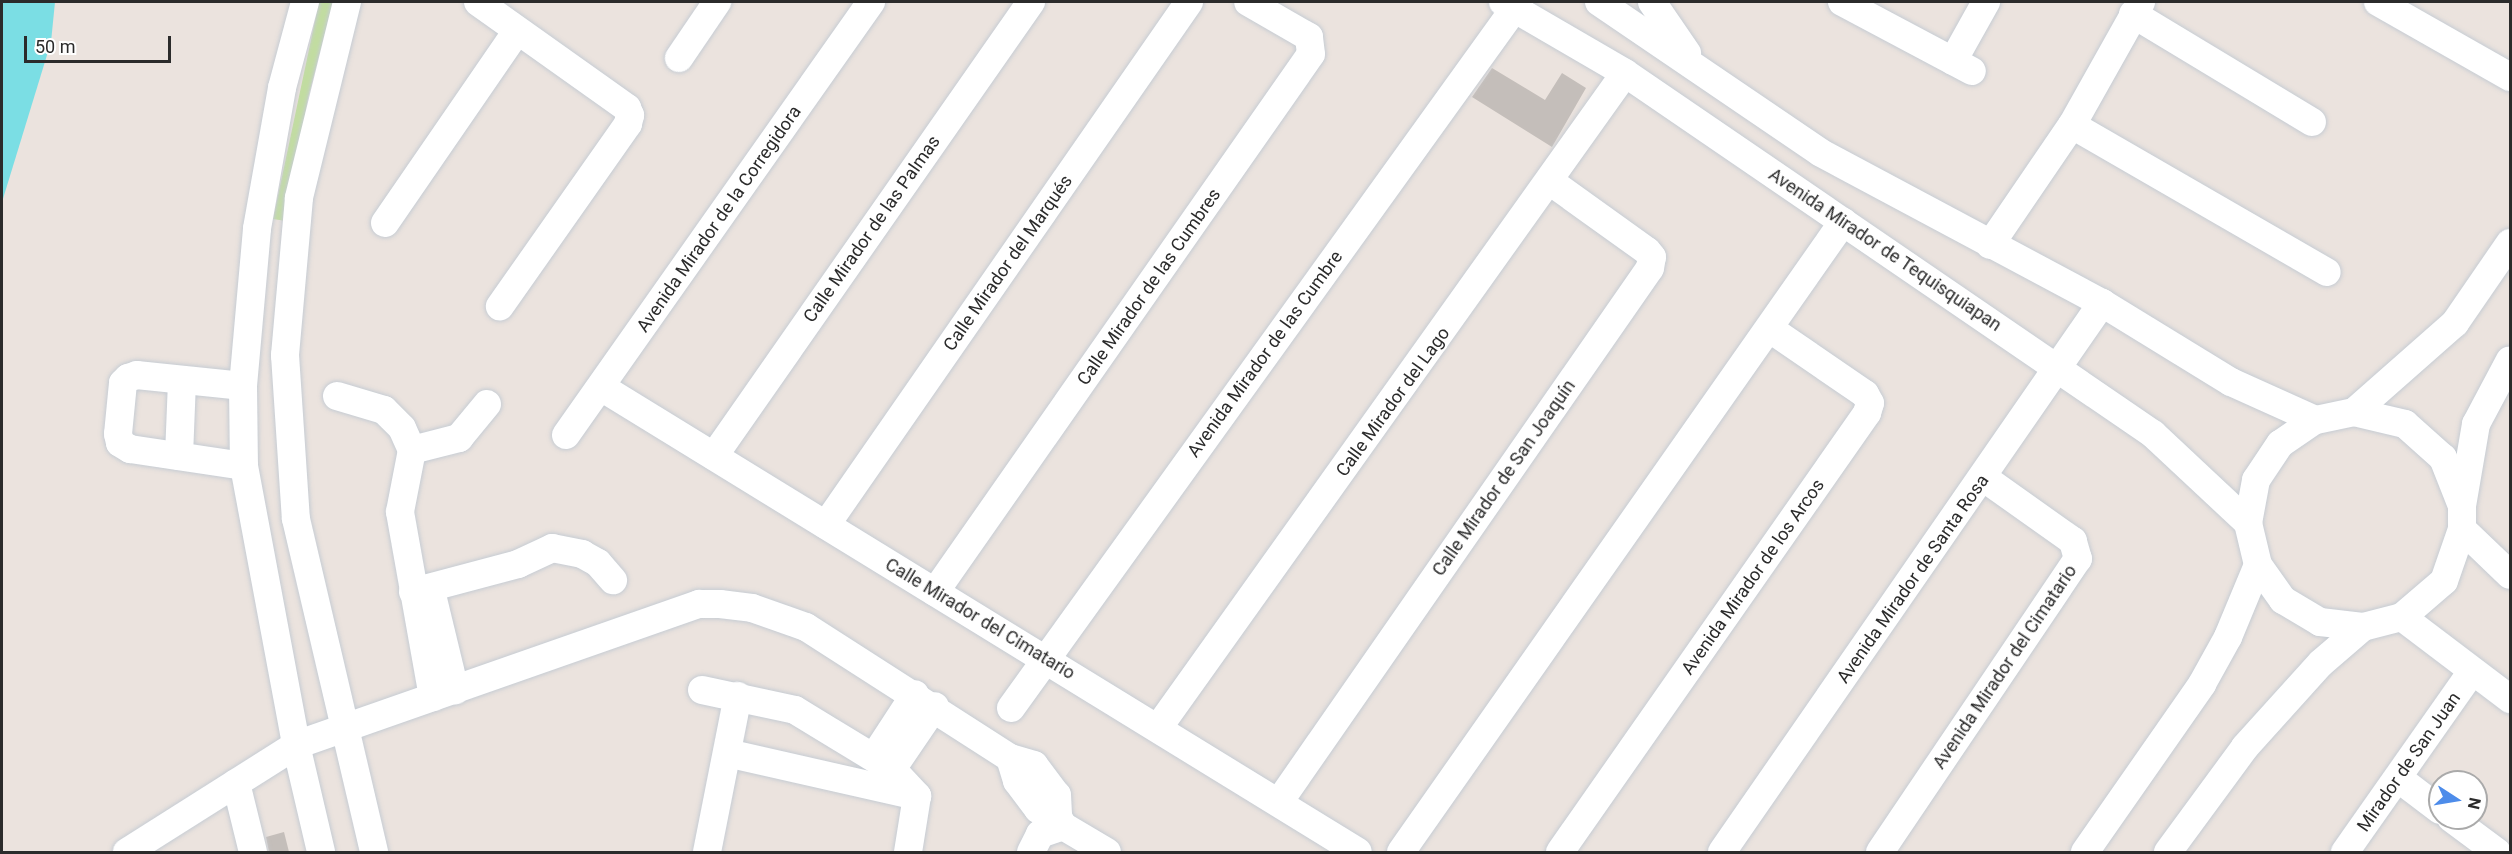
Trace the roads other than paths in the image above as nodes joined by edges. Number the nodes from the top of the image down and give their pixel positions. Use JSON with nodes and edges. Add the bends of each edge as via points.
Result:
{"nodes":[{"id":1,"x":305,"y":2,"type":"edge"},
{"id":2,"x":347,"y":2,"type":"edge"},
{"id":3,"x":478,"y":2,"type":"edge"},
{"id":4,"x":871,"y":2,"type":"edge"},
{"id":5,"x":1031,"y":2,"type":"edge"},
{"id":6,"x":1189,"y":2,"type":"edge"},
{"id":7,"x":1248,"y":2,"type":"edge"},
{"id":8,"x":1599,"y":2,"type":"edge"},
{"id":9,"x":1652,"y":2,"type":"edge"},
{"id":10,"x":1842,"y":2,"type":"edge"},
{"id":11,"x":1986,"y":2,"type":"edge"},
{"id":12,"x":2379,"y":2,"type":"edge"},
{"id":13,"x":1512,"y":4,"type":"edge"},
{"id":14,"x":704,"y":6,"type":"edge"},
{"id":15,"x":2137,"y":8,"type":"edge"},
{"id":16,"x":518,"y":31,"type":"junction"},
{"id":17,"x":679,"y":58,"type":"dead end"},
{"id":18,"x":1697,"y":67,"type":"junction"},
{"id":19,"x":1625,"y":73,"type":"junction"},
{"id":20,"x":2511,"y":77,"type":"edge"},
{"id":21,"x":2312,"y":122,"type":"dead end"},
{"id":22,"x":2072,"y":125,"type":"junction"},
{"id":23,"x":1551,"y":182,"type":"junction"},
{"id":24,"x":1843,"y":222,"type":"junction"},
{"id":25,"x":385,"y":223,"type":"dead end"},
{"id":26,"x":258,"y":229,"type":"junction"},
{"id":27,"x":293,"y":239,"type":"junction"},
{"id":28,"x":2511,"y":243,"type":"edge"},
{"id":29,"x":1990,"y":244,"type":"junction"},
{"id":30,"x":2327,"y":272,"type":"dead end"},
{"id":31,"x":2102,"y":303,"type":"junction"},
{"id":32,"x":500,"y":306,"type":"dead end"},
{"id":33,"x":1770,"y":329,"type":"junction"},
{"id":34,"x":2511,"y":360,"type":"edge"},
{"id":35,"x":2059,"y":369,"type":"junction"},
{"id":36,"x":182,"y":380,"type":"junction"},
{"id":37,"x":243,"y":386,"type":"junction"},
{"id":38,"x":601,"y":387,"type":"junction"},
{"id":39,"x":337,"y":396,"type":"dead end"},
{"id":40,"x":487,"y":404,"type":"dead end"},
{"id":41,"x":2354,"y":412,"type":"junction"},
{"id":42,"x":2315,"y":420,"type":"junction"},
{"id":43,"x":566,"y":435,"type":"dead end"},
{"id":44,"x":412,"y":450,"type":"junction"},
{"id":45,"x":179,"y":456,"type":"junction"},
{"id":46,"x":714,"y":456,"type":"junction"},
{"id":47,"x":244,"y":466,"type":"junction"},
{"id":48,"x":1984,"y":478,"type":"junction"},
{"id":49,"x":2462,"y":518,"type":"junction"},
{"id":50,"x":2248,"y":523,"type":"junction"},
{"id":51,"x":826,"y":525,"type":"junction"},
{"id":52,"x":2258,"y":565,"type":"junction"},
{"id":53,"x":2511,"y":575,"type":"edge"},
{"id":54,"x":613,"y":580,"type":"dead end"},
{"id":55,"x":419,"y":581,"type":"junction"},
{"id":56,"x":936,"y":592,"type":"junction"},
{"id":57,"x":2402,"y":617,"type":"junction"},
{"id":58,"x":2362,"y":627,"type":"junction"},
{"id":59,"x":1046,"y":660,"type":"junction"},
{"id":60,"x":2472,"y":671,"type":"junction"},
{"id":61,"x":702,"y":690,"type":"dead end"},
{"id":62,"x":444,"y":694,"type":"junction"},
{"id":63,"x":738,"y":696,"type":"junction"},
{"id":64,"x":2511,"y":699,"type":"edge"},
{"id":65,"x":925,"y":700,"type":"junction"},
{"id":66,"x":1011,"y":708,"type":"dead end"},
{"id":67,"x":346,"y":728,"type":"junction"},
{"id":68,"x":1158,"y":728,"type":"junction"},
{"id":69,"x":296,"y":745,"type":"junction"},
{"id":70,"x":727,"y":753,"type":"junction"},
{"id":71,"x":883,"y":763,"type":"junction"},
{"id":72,"x":2398,"y":778,"type":"junction"},
{"id":73,"x":236,"y":783,"type":"junction"},
{"id":74,"x":917,"y":796,"type":"junction"},
{"id":75,"x":2428,"y":801,"type":"edge"},
{"id":76,"x":1279,"y":802,"type":"junction"},
{"id":77,"x":1061,"y":821,"type":"junction"},
{"id":78,"x":2467,"y":830,"type":"edge"},
{"id":79,"x":127,"y":852,"type":"edge"},
{"id":80,"x":253,"y":852,"type":"edge"},
{"id":81,"x":321,"y":852,"type":"edge"},
{"id":82,"x":375,"y":852,"type":"edge"},
{"id":83,"x":707,"y":852,"type":"edge"},
{"id":84,"x":908,"y":852,"type":"edge"},
{"id":85,"x":1030,"y":852,"type":"edge"},
{"id":86,"x":1107,"y":852,"type":"edge"},
{"id":87,"x":1358,"y":852,"type":"edge"},
{"id":88,"x":1401,"y":852,"type":"edge"},
{"id":89,"x":1560,"y":852,"type":"edge"},
{"id":90,"x":1722,"y":852,"type":"edge"},
{"id":91,"x":1880,"y":852,"type":"edge"},
{"id":92,"x":2085,"y":852,"type":"edge"},
{"id":93,"x":2168,"y":852,"type":"edge"},
{"id":94,"x":2345,"y":852,"type":"edge"},
{"id":95,"x":2497,"y":852,"type":"edge"}],
"edges":[{"from":1,"to":26,"type":"street","via":[[282,88]]},
{"from":2,"to":27,"type":"street","via":[[319,104]]},
{"from":3,"to":16,"type":"street"},
{"from":4,"to":38,"type":"street","name":"Avenida Mirador de la Corregidora"},
{"from":5,"to":46,"type":"street","name":"Calle Mirador de las Palmas"},
{"from":6,"to":51,"type":"street","name":"Calle Mirador del Marqués"},
{"from":7,"to":56,"type":"street","name":"Calle Mirador de las Cumbres","via":[[1309,37],[1311,54]]},
{"from":8,"to":18,"type":"street"},
{"from":9,"to":18,"type":"street"},
{"from":10,"to":11,"type":"street","via":[[1962,66]]},
{"from":12,"to":20,"type":"street"},
{"from":13,"to":19,"type":"street","name":"Avenida Mirador de Tequisquiapan"},
{"from":13,"to":59,"type":"street","name":"Avenida Mirador de las Cumbre"},
{"from":14,"to":17,"type":"street"},
{"from":15,"to":21,"type":"street"},
{"from":15,"to":22,"type":"street"},
{"from":16,"to":25,"type":"street"},
{"from":16,"to":32,"type":"street","via":[[627,108],[630,115],[628,124]]},
{"from":18,"to":29,"type":"street","via":[[1821,153]]},
{"from":19,"to":23,"type":"street","name":"Calle Mirador del Lago"},
{"from":19,"to":24,"type":"street","name":"Avenida Mirador de Tequisquiapan"},
{"from":22,"to":29,"type":"street"},
{"from":22,"to":30,"type":"street"},
{"from":23,"to":68,"type":"street","name":"Calle Mirador del Lago"},
{"from":23,"to":76,"type":"street","name":"Calle Mirador de San Joaquín","via":[[1647,250],[1652,257],[1650,268]]},
{"from":24,"to":33,"type":"street"},
{"from":24,"to":35,"type":"street","name":"Avenida Mirador de Tequisquiapan"},
{"from":26,"to":27,"type":"street"},
{"from":26,"to":37,"type":"street"},
{"from":27,"to":67,"type":"street","via":[[285,355],[296,519]]},
{"from":28,"to":41,"type":"street","via":[[2455,322]]},
{"from":29,"to":31,"type":"street"},
{"from":31,"to":35,"type":"street","name":"Avenida Mirador de Santa Rosa"},
{"from":31,"to":42,"type":"street","via":[[2231,382]]},
{"from":33,"to":88,"type":"street"},
{"from":33,"to":89,"type":"street","name":"Avenida Mirador de los Arcos","via":[[1864,394],[1870,403],[1867,413]]},
{"from":34,"to":49,"type":"street","via":[[2476,424]]},
{"from":35,"to":48,"type":"street","name":"Avenida Mirador de Santa Rosa"},
{"from":35,"to":50,"type":"street","name":"Avenida Mirador de Tequisquiapan","via":[[2153,434]]},
{"from":36,"to":37,"type":"street"},
{"from":36,"to":45,"type":"street"},
{"from":36,"to":45,"type":"street","via":[[137,375],[128,378],[123,383],[118,434],[120,443],[130,449]]},
{"from":37,"to":47,"type":"street"},
{"from":38,"to":43,"type":"street","name":"Avenida Mirador de la Corregidora"},
{"from":38,"to":46,"type":"street","name":"Calle Mirador del Cimatario"},
{"from":39,"to":44,"type":"street","via":[[384,410],[402,428]]},
{"from":40,"to":44,"type":"street","via":[[459,438]]},
{"from":41,"to":42,"type":"street"},
{"from":41,"to":49,"type":"street","via":[[2405,424],[2443,458]]},
{"from":42,"to":50,"type":"street","via":[[2280,444],[2256,480]]},
{"from":44,"to":55,"type":"street","via":[[400,512],[403,539]]},
{"from":45,"to":47,"type":"street"},
{"from":46,"to":51,"type":"street","name":"Calle Mirador del Cimatario"},
{"from":47,"to":69,"type":"street"},
{"from":48,"to":90,"type":"street","name":"Avenida Mirador de Santa Rosa"},
{"from":48,"to":91,"type":"street","name":"Avenida Mirador del Cimatario","via":[[2073,541],[2078,559]]},
{"from":49,"to":53,"type":"street"},
{"from":49,"to":57,"type":"street","via":[[2444,581]]},
{"from":50,"to":52,"type":"street"},
{"from":51,"to":56,"type":"street","name":"Calle Mirador del Cimatario"},
{"from":52,"to":58,"type":"street","via":[[2283,600],[2320,622]]},
{"from":52,"to":92,"type":"street","via":[[2228,637],[2202,684]]},
{"from":54,"to":55,"type":"street","via":[[598,563],[582,554],[552,548],[499,569]]},
{"from":55,"to":62,"type":"street"},
{"from":56,"to":59,"type":"street","name":"Calle Mirador del Cimatario"},
{"from":57,"to":58,"type":"street"},
{"from":57,"to":60,"type":"street"},
{"from":58,"to":93,"type":"street","via":[[2321,663],[2245,747]]},
{"from":59,"to":66,"type":"street","name":"Avenida Mirador de las Cumbre"},
{"from":59,"to":68,"type":"street","name":"Calle Mirador del Cimatario"},
{"from":60,"to":64,"type":"street"},
{"from":60,"to":72,"type":"street","name":"Mirador de San Juan"},
{"from":61,"to":63,"type":"street"},
{"from":62,"to":65,"type":"street","via":[[699,604],[720,604],[752,608],[806,627]]},
{"from":62,"to":67,"type":"street"},
{"from":63,"to":70,"type":"street"},
{"from":63,"to":71,"type":"street","via":[[795,710]]},
{"from":65,"to":71,"type":"street"},
{"from":65,"to":77,"type":"street","via":[[1010,758],[1017,781],[1028,797],[1038,809]]},
{"from":67,"to":69,"type":"street"},
{"from":67,"to":82,"type":"street"},
{"from":68,"to":76,"type":"street","name":"Calle Mirador del Cimatario"},
{"from":69,"to":73,"type":"street"},
{"from":69,"to":81,"type":"street"},
{"from":70,"to":74,"type":"street"},
{"from":70,"to":83,"type":"street"},
{"from":71,"to":74,"type":"street"},
{"from":72,"to":75,"type":"street"},
{"from":72,"to":94,"type":"street","name":"Mirador de San Juan"},
{"from":73,"to":79,"type":"street"},
{"from":73,"to":80,"type":"street"},
{"from":74,"to":84,"type":"street"},
{"from":76,"to":87,"type":"street","name":"Calle Mirador del Cimatario"},
{"from":77,"to":85,"type":"street","via":[[1040,834]]},
{"from":77,"to":86,"type":"street"},
{"from":78,"to":95,"type":"street"}]}
